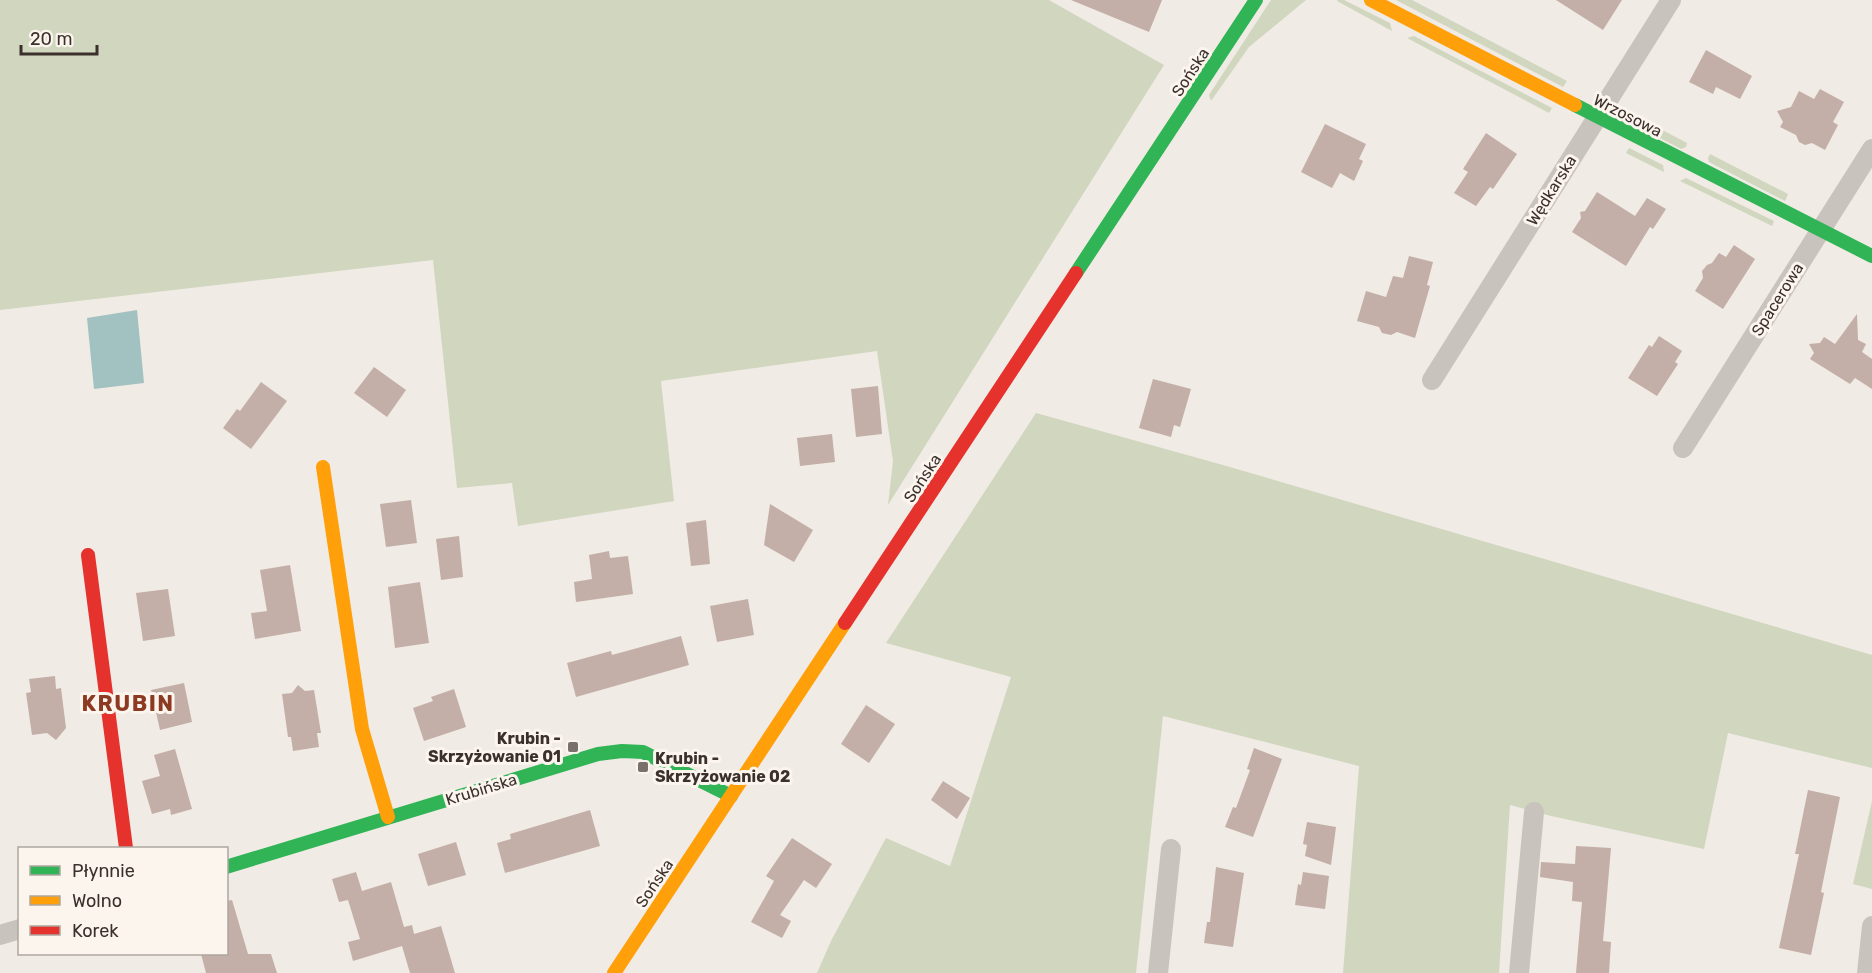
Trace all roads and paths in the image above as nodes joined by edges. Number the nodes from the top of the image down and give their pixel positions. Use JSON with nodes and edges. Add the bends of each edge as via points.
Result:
{"nodes":[{"id":1,"x":1256,"y":0,"type":"edge"},
{"id":2,"x":1371,"y":0,"type":"edge"},
{"id":3,"x":1671,"y":0,"type":"edge"},
{"id":4,"x":1597,"y":118,"type":"junction"},
{"id":5,"x":1872,"y":149,"type":"edge"},
{"id":6,"x":1822,"y":230,"type":"junction"},
{"id":7,"x":1872,"y":256,"type":"edge"},
{"id":8,"x":1431,"y":380,"type":"dead end"},
{"id":9,"x":1683,"y":448,"type":"dead end"},
{"id":10,"x":323,"y":467,"type":"dead end"},
{"id":11,"x":88,"y":555,"type":"dead end"},
{"id":12,"x":731,"y":796,"type":"junction"},
{"id":13,"x":1534,"y":812,"type":"dead end"},
{"id":14,"x":388,"y":817,"type":"junction"},
{"id":15,"x":126,"y":847,"type":"edge"},
{"id":16,"x":1171,"y":849,"type":"dead end"},
{"id":17,"x":228,"y":866,"type":"edge"},
{"id":18,"x":1872,"y":926,"type":"edge"},
{"id":19,"x":18,"y":930,"type":"edge"},
{"id":20,"x":0,"y":935,"type":"edge"},
{"id":21,"x":614,"y":973,"type":"edge"},
{"id":22,"x":1158,"y":973,"type":"edge"},
{"id":23,"x":1519,"y":973,"type":"edge"},
{"id":24,"x":1867,"y":973,"type":"edge"}],
"edges":[{"from":1,"to":12,"type":"street","name":"Sońska"},
{"from":2,"to":4,"type":"street","name":"Wrzosowa"},
{"from":3,"to":4,"type":"street","name":"Wędkarska"},
{"from":4,"to":6,"type":"street","name":"Wrzosowa"},
{"from":4,"to":8,"type":"street","name":"Wędkarska"},
{"from":5,"to":6,"type":"street","name":"Spacerowa"},
{"from":6,"to":7,"type":"street","name":"Wrzosowa"},
{"from":6,"to":9,"type":"street","name":"Spacerowa"},
{"from":10,"to":14,"type":"street","via":[[362,729]]},
{"from":11,"to":15,"type":"street"},
{"from":12,"to":14,"type":"street","name":"Krubińska","via":[[660,759],[643,752],[622,751],[598,754]]},
{"from":12,"to":21,"type":"street","name":"Sońska"},
{"from":13,"to":23,"type":"street"},
{"from":14,"to":17,"type":"street","name":"Krubińska"},
{"from":16,"to":22,"type":"street"},
{"from":18,"to":24,"type":"street"},
{"from":19,"to":20,"type":"street"}]}
